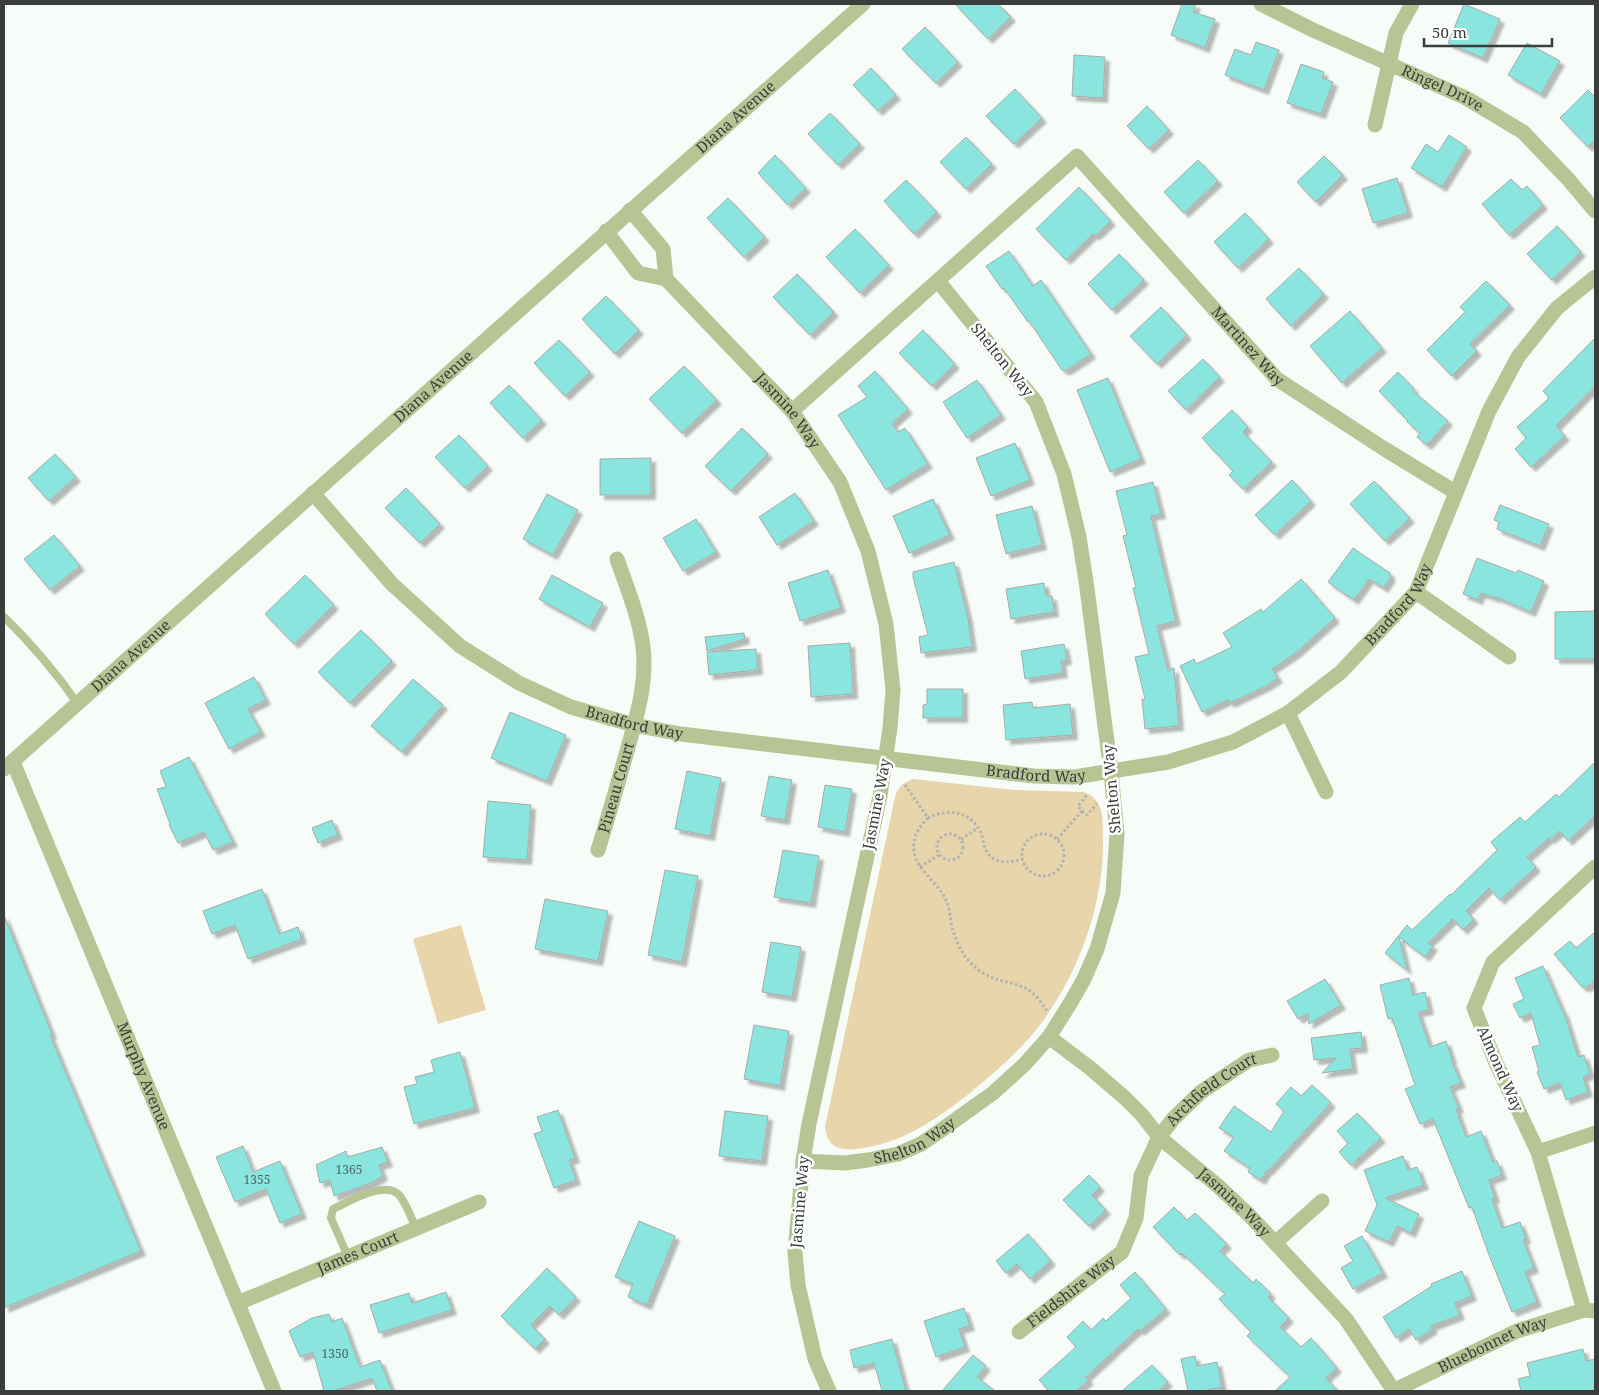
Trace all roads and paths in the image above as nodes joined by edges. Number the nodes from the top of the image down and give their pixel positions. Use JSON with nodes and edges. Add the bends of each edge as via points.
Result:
{"nodes":[{"id":1,"x":863,"y":4,"type":"edge"},
{"id":2,"x":1261,"y":4,"type":"edge"},
{"id":3,"x":1412,"y":4,"type":"edge"},
{"id":4,"x":1388,"y":64,"type":"junction"},
{"id":5,"x":1376,"y":124,"type":"dead end"},
{"id":6,"x":630,"y":210,"type":"junction"},
{"id":7,"x":1595,"y":211,"type":"edge"},
{"id":8,"x":606,"y":231,"type":"junction"},
{"id":9,"x":1595,"y":277,"type":"edge"},
{"id":10,"x":666,"y":279,"type":"junction"},
{"id":11,"x":938,"y":281,"type":"junction"},
{"id":12,"x":792,"y":411,"type":"junction"},
{"id":13,"x":1455,"y":492,"type":"junction"},
{"id":14,"x":313,"y":493,"type":"junction"},
{"id":15,"x":617,"y":560,"type":"dead end"},
{"id":16,"x":1416,"y":592,"type":"junction"},
{"id":17,"x":4,"y":617,"type":"edge"},
{"id":18,"x":1509,"y":657,"type":"dead end"},
{"id":19,"x":78,"y":704,"type":"junction"},
{"id":20,"x":1288,"y":713,"type":"junction"},
{"id":21,"x":634,"y":725,"type":"junction"},
{"id":22,"x":886,"y":759,"type":"junction"},
{"id":23,"x":8,"y":765,"type":"edge"},
{"id":24,"x":1111,"y":772,"type":"junction"},
{"id":25,"x":905,"y":785,"type":"dead end"},
{"id":26,"x":1326,"y":792,"type":"dead end"},
{"id":27,"x":1087,"y":796,"type":"dead end"},
{"id":28,"x":1096,"y":804,"type":"dead end"},
{"id":29,"x":1082,"y":810,"type":"junction"},
{"id":30,"x":928,"y":818,"type":"junction"},
{"id":31,"x":978,"y":828,"type":"junction"},
{"id":32,"x":961,"y":839,"type":"junction"},
{"id":33,"x":1057,"y":840,"type":"junction"},
{"id":34,"x":598,"y":850,"type":"dead end"},
{"id":35,"x":939,"y":855,"type":"junction"},
{"id":36,"x":1022,"y":859,"type":"junction"},
{"id":37,"x":920,"y":866,"type":"junction"},
{"id":38,"x":1595,"y":867,"type":"edge"},
{"id":39,"x":1049,"y":1012,"type":"dead end"},
{"id":40,"x":1049,"y":1037,"type":"junction"},
{"id":41,"x":1272,"y":1055,"type":"dead end"},
{"id":42,"x":1595,"y":1133,"type":"edge"},
{"id":43,"x":1159,"y":1137,"type":"junction"},
{"id":44,"x":1538,"y":1152,"type":"junction"},
{"id":45,"x":803,"y":1161,"type":"junction"},
{"id":46,"x":1322,"y":1201,"type":"dead end"},
{"id":47,"x":478,"y":1202,"type":"dead end"},
{"id":48,"x":416,"y":1228,"type":"junction"},
{"id":49,"x":1275,"y":1243,"type":"junction"},
{"id":50,"x":348,"y":1257,"type":"junction"},
{"id":51,"x":238,"y":1303,"type":"junction"},
{"id":52,"x":1590,"y":1310,"type":"edge"},
{"id":53,"x":1019,"y":1332,"type":"dead end"},
{"id":54,"x":274,"y":1391,"type":"edge"},
{"id":55,"x":829,"y":1391,"type":"edge"},
{"id":56,"x":1393,"y":1391,"type":"edge"}],
"edges":[{"from":1,"to":6,"type":"street","name":"Diana Avenue"},
{"from":2,"to":4,"type":"street","name":"Ringel Drive"},
{"from":3,"to":4,"type":"street","via":[[1396,33]]},
{"from":4,"to":5,"type":"street"},
{"from":4,"to":7,"type":"street","name":"Ringel Drive","via":[[1466,98],[1523,132]]},
{"from":6,"to":8,"type":"street","name":"Diana Avenue"},
{"from":6,"to":10,"type":"street","via":[[663,249]]},
{"from":8,"to":10,"type":"street","via":[[638,273]]},
{"from":8,"to":14,"type":"street","name":"Diana Avenue"},
{"from":9,"to":13,"type":"street","name":"Bradford Way","via":[[1557,308],[1518,357],[1489,411]]},
{"from":10,"to":12,"type":"street","name":"Jasmine Way"},
{"from":11,"to":12,"type":"street"},
{"from":11,"to":13,"type":"street","name":"Martinez Way","via":[[1076,156],[1277,379]]},
{"from":11,"to":24,"type":"street","name":"Shelton Way","via":[[1036,402],[1064,474],[1086,581]]},
{"from":12,"to":22,"type":"street","name":"Jasmine Way","via":[[840,482],[868,551],[886,624],[893,690]]},
{"from":13,"to":16,"type":"street","name":"Bradford Way"},
{"from":14,"to":19,"type":"street","name":"Diana Avenue"},
{"from":14,"to":21,"type":"street","name":"Bradford Way","via":[[392,584],[460,646],[519,683],[571,707]]},
{"from":15,"to":21,"type":"street","name":"Pineau Court","via":[[638,618],[643,648],[644,684]]},
{"from":16,"to":18,"type":"street"},
{"from":16,"to":20,"type":"street","name":"Bradford Way","via":[[1341,672]]},
{"from":17,"to":19,"type":"lane","via":[[32,644]]},
{"from":19,"to":23,"type":"street","name":"Diana Avenue"},
{"from":20,"to":24,"type":"street","name":"Bradford Way","via":[[1232,742],[1168,762]]},
{"from":20,"to":26,"type":"street"},
{"from":21,"to":22,"type":"street","name":"Bradford Way","via":[[681,734]]},
{"from":21,"to":34,"type":"street","name":"Pineau Court"},
{"from":22,"to":24,"type":"street","name":"Bradford Way","via":[[1034,776],[1074,777]]},
{"from":22,"to":45,"type":"street","name":"Jasmine Way"},
{"from":23,"to":51,"type":"street","name":"Murphy Avenue"},
{"from":24,"to":40,"type":"street","name":"Shelton Way","via":[[1117,834],[1110,902],[1097,949],[1084,979]]},
{"from":25,"to":30,"type":"path"},
{"from":27,"to":29,"type":"path","via":[[1078,806]]},
{"from":28,"to":29,"type":"path","via":[[1087,815]]},
{"from":29,"to":33,"type":"path"},
{"from":30,"to":31,"type":"path","via":[[952,812],[962,814]]},
{"from":30,"to":37,"type":"path","via":[[913,843],[915,859]]},
{"from":31,"to":32,"type":"path"},
{"from":31,"to":36,"type":"path","via":[[992,857],[1004,862]]},
{"from":32,"to":35,"type":"path","via":[[954,835],[942,837],[937,847]]},
{"from":32,"to":35,"type":"path","via":[[963,850],[956,859],[949,861]]},
{"from":33,"to":36,"type":"path","via":[[1045,834],[1031,838],[1022,849]]},
{"from":33,"to":36,"type":"path","via":[[1064,853],[1057,872],[1044,877],[1031,874]]},
{"from":35,"to":37,"type":"path"},
{"from":37,"to":39,"type":"path","via":[[946,899],[955,937],[966,957],[994,979],[1031,992]]},
{"from":38,"to":44,"type":"street","name":"Almond Way","via":[[1493,962],[1474,1008]]},
{"from":40,"to":43,"type":"street","name":"Jasmine Way","via":[[1126,1098]]},
{"from":40,"to":45,"type":"street","name":"Shelton Way","via":[[1024,1065],[965,1115],[920,1144],[898,1154],[868,1160]]},
{"from":41,"to":43,"type":"street","name":"Archfield Court","via":[[1248,1060],[1202,1092]]},
{"from":42,"to":44,"type":"street"},
{"from":43,"to":49,"type":"street","name":"Jasmine Way","via":[[1218,1186]]},
{"from":43,"to":53,"type":"street","name":"Fieldshire Way","via":[[1141,1176],[1136,1218],[1122,1252]]},
{"from":44,"to":52,"type":"street","name":"Almond Way"},
{"from":45,"to":55,"type":"street","name":"Jasmine Way","via":[[795,1252],[798,1285],[815,1359]]},
{"from":46,"to":49,"type":"street"},
{"from":47,"to":48,"type":"street","name":"James Court"},
{"from":48,"to":50,"type":"street","name":"James Court"},
{"from":48,"to":50,"type":"lane","via":[[399,1194],[389,1189],[371,1192],[333,1209],[331,1218]]},
{"from":49,"to":56,"type":"street","name":"Jasmine Way","via":[[1346,1318]]},
{"from":50,"to":51,"type":"street","name":"James Court"},
{"from":51,"to":54,"type":"street","name":"Murphy Avenue"},
{"from":52,"to":56,"type":"street","name":"Bluebonnet Way","via":[[1517,1331]]}]}
